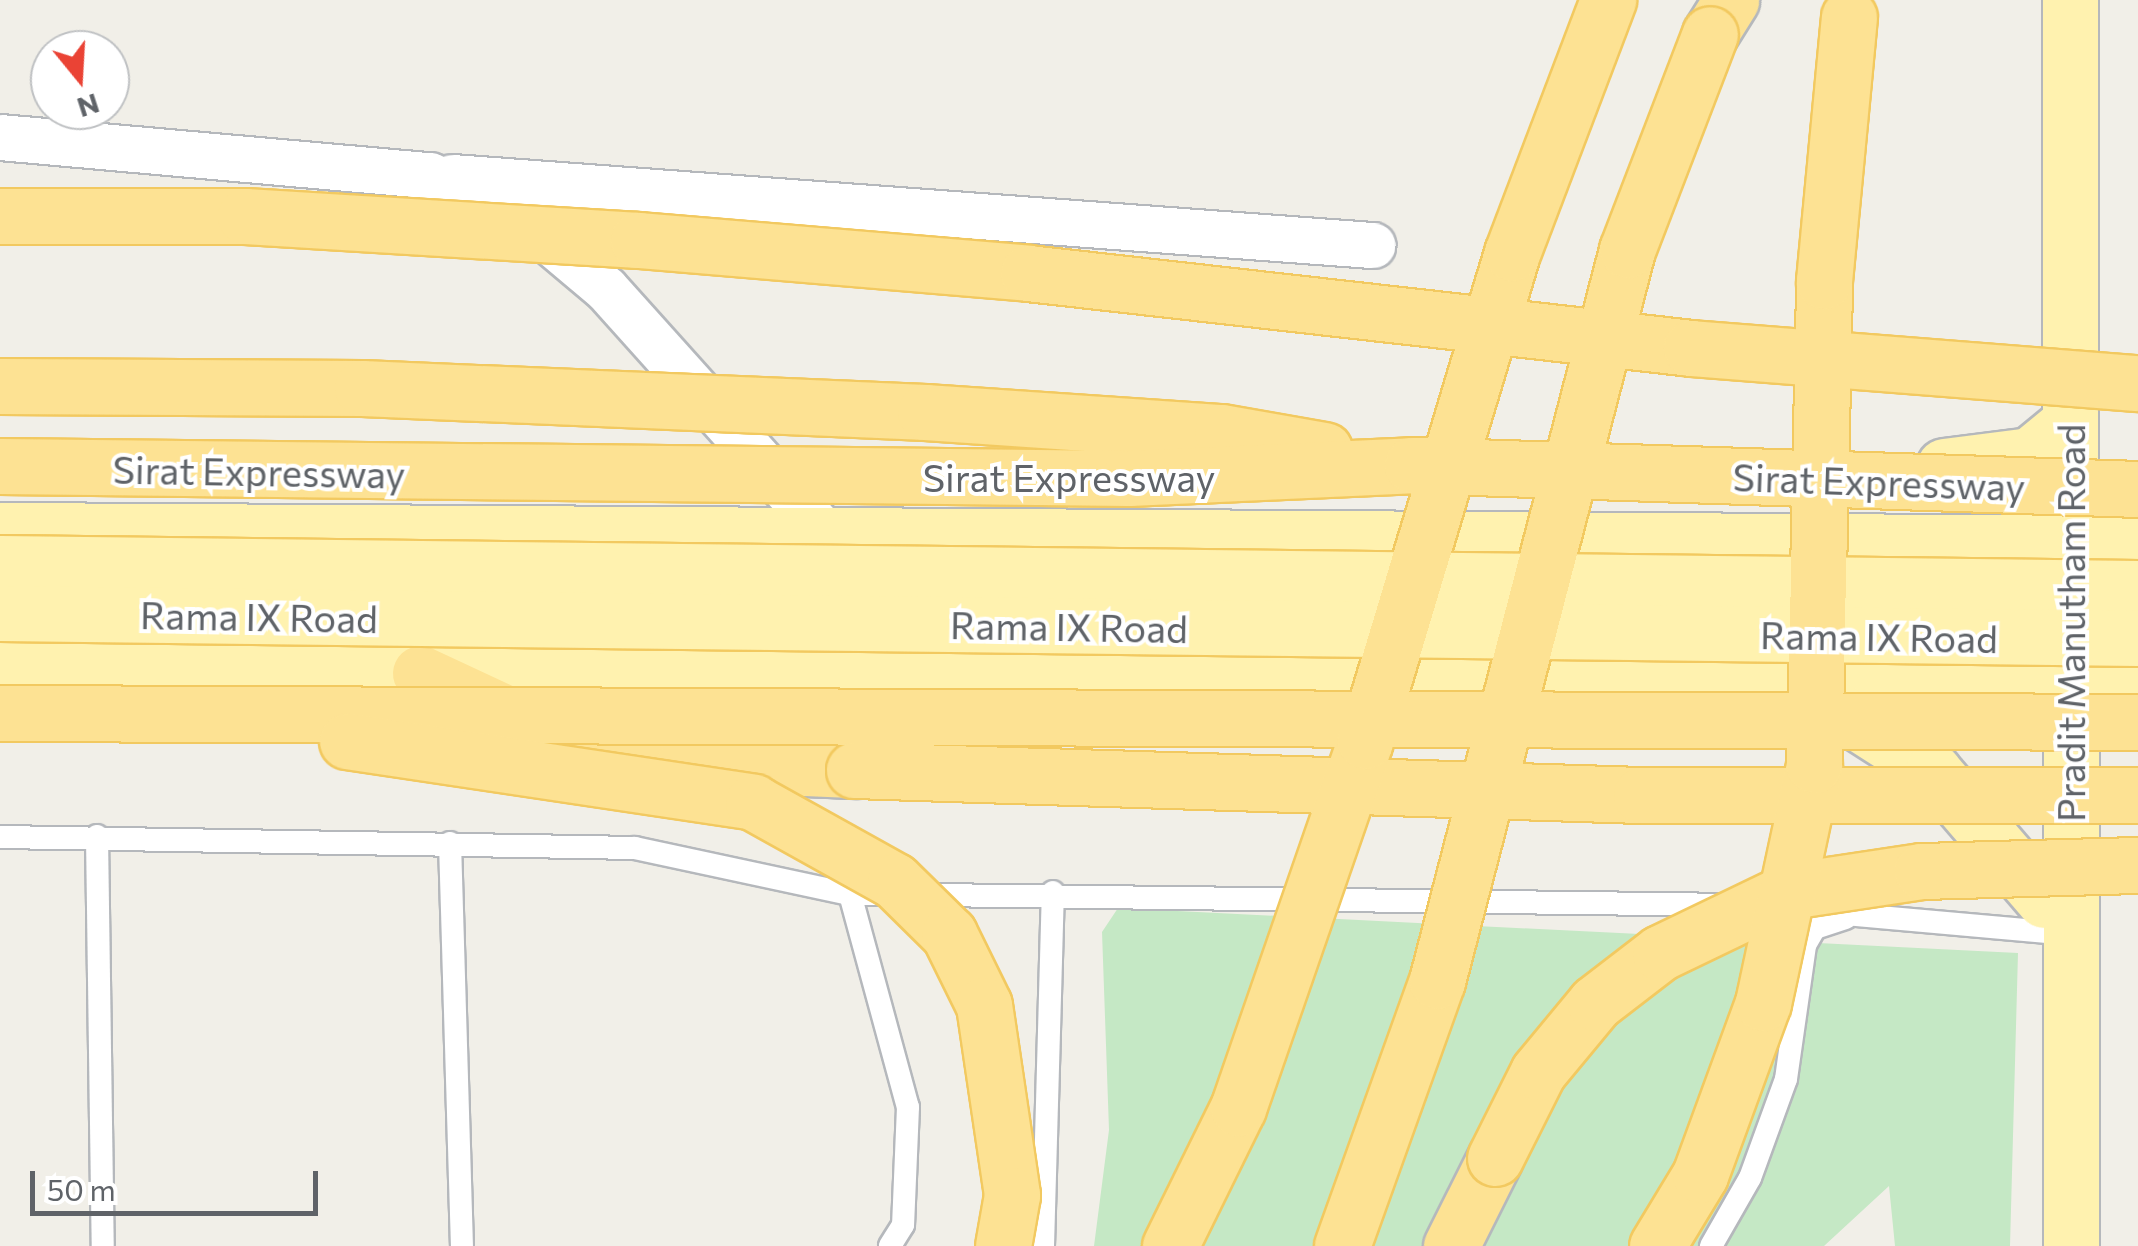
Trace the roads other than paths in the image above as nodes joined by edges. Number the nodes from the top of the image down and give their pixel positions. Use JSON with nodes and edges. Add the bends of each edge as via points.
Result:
{"nodes":[{"id":1,"x":1608,"y":0,"type":"edge"},
{"id":2,"x":1731,"y":0,"type":"edge"},
{"id":3,"x":1858,"y":0,"type":"edge"},
{"id":4,"x":2070,"y":0,"type":"edge"},
{"id":5,"x":0,"y":136,"type":"edge"},
{"id":6,"x":430,"y":175,"type":"junction"},
{"id":7,"x":0,"y":216,"type":"edge"},
{"id":8,"x":1372,"y":244,"type":"dead end"},
{"id":9,"x":2138,"y":384,"type":"edge"},
{"id":10,"x":0,"y":386,"type":"edge"},
{"id":11,"x":2069,"y":422,"type":"junction"},
{"id":12,"x":1412,"y":465,"type":"junction"},
{"id":13,"x":0,"y":466,"type":"edge"},
{"id":14,"x":2138,"y":490,"type":"edge"},
{"id":15,"x":0,"y":530,"type":"edge"},
{"id":16,"x":825,"y":534,"type":"junction"},
{"id":17,"x":1478,"y":541,"type":"junction"},
{"id":18,"x":2070,"y":544,"type":"junction"},
{"id":19,"x":2138,"y":544,"type":"edge"},
{"id":20,"x":0,"y":563,"type":"edge"},
{"id":21,"x":2138,"y":588,"type":"edge"},
{"id":22,"x":0,"y":613,"type":"edge"},
{"id":23,"x":2138,"y":638,"type":"edge"},
{"id":24,"x":0,"y":668,"type":"edge"},
{"id":25,"x":420,"y":673,"type":"junction"},
{"id":26,"x":1798,"y":684,"type":"junction"},
{"id":27,"x":2071,"y":688,"type":"junction"},
{"id":28,"x":2138,"y":688,"type":"edge"},
{"id":29,"x":0,"y":713,"type":"edge"},
{"id":30,"x":164,"y":713,"type":"junction"},
{"id":31,"x":2138,"y":722,"type":"edge"},
{"id":32,"x":2138,"y":795,"type":"edge"},
{"id":33,"x":97,"y":836,"type":"junction"},
{"id":34,"x":0,"y":837,"type":"edge"},
{"id":35,"x":450,"y":844,"type":"junction"},
{"id":36,"x":2138,"y":865,"type":"edge"},
{"id":37,"x":1053,"y":892,"type":"junction"},
{"id":38,"x":850,"y":894,"type":"junction"},
{"id":39,"x":1864,"y":916,"type":"junction"},
{"id":40,"x":2070,"y":934,"type":"junction"},
{"id":41,"x":103,"y":1246,"type":"edge"},
{"id":42,"x":462,"y":1246,"type":"edge"},
{"id":43,"x":890,"y":1246,"type":"edge"},
{"id":44,"x":1003,"y":1246,"type":"edge"},
{"id":45,"x":1042,"y":1246,"type":"edge"},
{"id":46,"x":1170,"y":1246,"type":"edge"},
{"id":47,"x":1342,"y":1246,"type":"edge"},
{"id":48,"x":1451,"y":1246,"type":"edge"},
{"id":49,"x":1658,"y":1246,"type":"edge"},
{"id":50,"x":1711,"y":1246,"type":"edge"},
{"id":51,"x":2070,"y":1246,"type":"edge"}],
"edges":[{"from":1,"to":46,"type":"highway","bridge":true,"via":[[1512,252],[1365,741],[1238,1108]]},
{"from":2,"to":47,"type":"highway","bridge":true,"via":[[1664,138],[1626,250],[1437,982]]},
{"from":3,"to":49,"type":"highway","bridge":true,"via":[[1826,262],[1814,764],[1763,1004],[1700,1174]]},
{"from":4,"to":11,"type":"main road","name":"Pradit Manutham Road"},
{"from":5,"to":6,"type":"street"},
{"from":6,"to":8,"type":"street"},
{"from":6,"to":16,"type":"street","via":[[530,225],[606,289]]},
{"from":7,"to":9,"type":"highway","bridge":true,"via":[[245,216],[657,242],[1028,273],[1691,348]]},
{"from":10,"to":12,"type":"highway","bridge":true,"via":[[362,388],[925,412],[1222,432]]},
{"from":11,"to":17,"type":"main road","via":[[2030,456],[1978,466],[1731,466],[1661,479]]},
{"from":11,"to":18,"type":"main road","name":"Pradit Manutham Road"},
{"from":12,"to":13,"type":"highway","name":"Sirat Expressway","bridge":true,"via":[[1128,478]]},
{"from":12,"to":14,"type":"highway","name":"Sirat Expressway","bridge":true},
{"from":15,"to":16,"type":"main road"},
{"from":16,"to":17,"type":"main road"},
{"from":17,"to":18,"type":"main road"},
{"from":18,"to":19,"type":"main road"},
{"from":18,"to":27,"type":"main road","name":"Pradit Manutham Road"},
{"from":20,"to":21,"type":"main road","name":"Rama IX Road","bridge":true},
{"from":22,"to":23,"type":"main road","name":"Rama IX Road","bridge":true},
{"from":24,"to":25,"type":"main road","name":"Rama IX Road"},
{"from":25,"to":26,"type":"main road","name":"Rama IX Road"},
{"from":25,"to":32,"type":"highway","bridge":true,"via":[[540,728],[684,763],[1641,795]]},
{"from":26,"to":27,"type":"main road","name":"Rama IX Road"},
{"from":26,"to":40,"type":"main road","via":[[1933,772]]},
{"from":27,"to":28,"type":"main road","name":"Rama IX Road"},
{"from":27,"to":40,"type":"main road","name":"Pradit Manutham Road"},
{"from":29,"to":30,"type":"highway","bridge":true},
{"from":30,"to":31,"type":"highway","bridge":true},
{"from":30,"to":44,"type":"highway","bridge":true,"via":[[753,802],[849,850],[950,934],[984,1005],[1012,1194]]},
{"from":33,"to":34,"type":"lane"},
{"from":33,"to":35,"type":"lane"},
{"from":33,"to":41,"type":"lane"},
{"from":35,"to":38,"type":"lane","via":[[635,848]]},
{"from":35,"to":42,"type":"lane"},
{"from":36,"to":48,"type":"highway","bridge":true,"via":[[1922,871],[1789,891],[1660,953],[1595,1003],[1538,1072]]},
{"from":37,"to":38,"type":"lane"},
{"from":37,"to":39,"type":"lane","via":[[1686,900]]},
{"from":37,"to":45,"type":"lane"},
{"from":38,"to":43,"type":"lane","via":[[908,1107],[903,1225]]},
{"from":39,"to":40,"type":"lane"},
{"from":39,"to":50,"type":"lane","via":[[1828,920],[1804,945],[1786,1079],[1750,1178]]},
{"from":40,"to":51,"type":"main road","name":"Pradit Manutham Road"}]}
